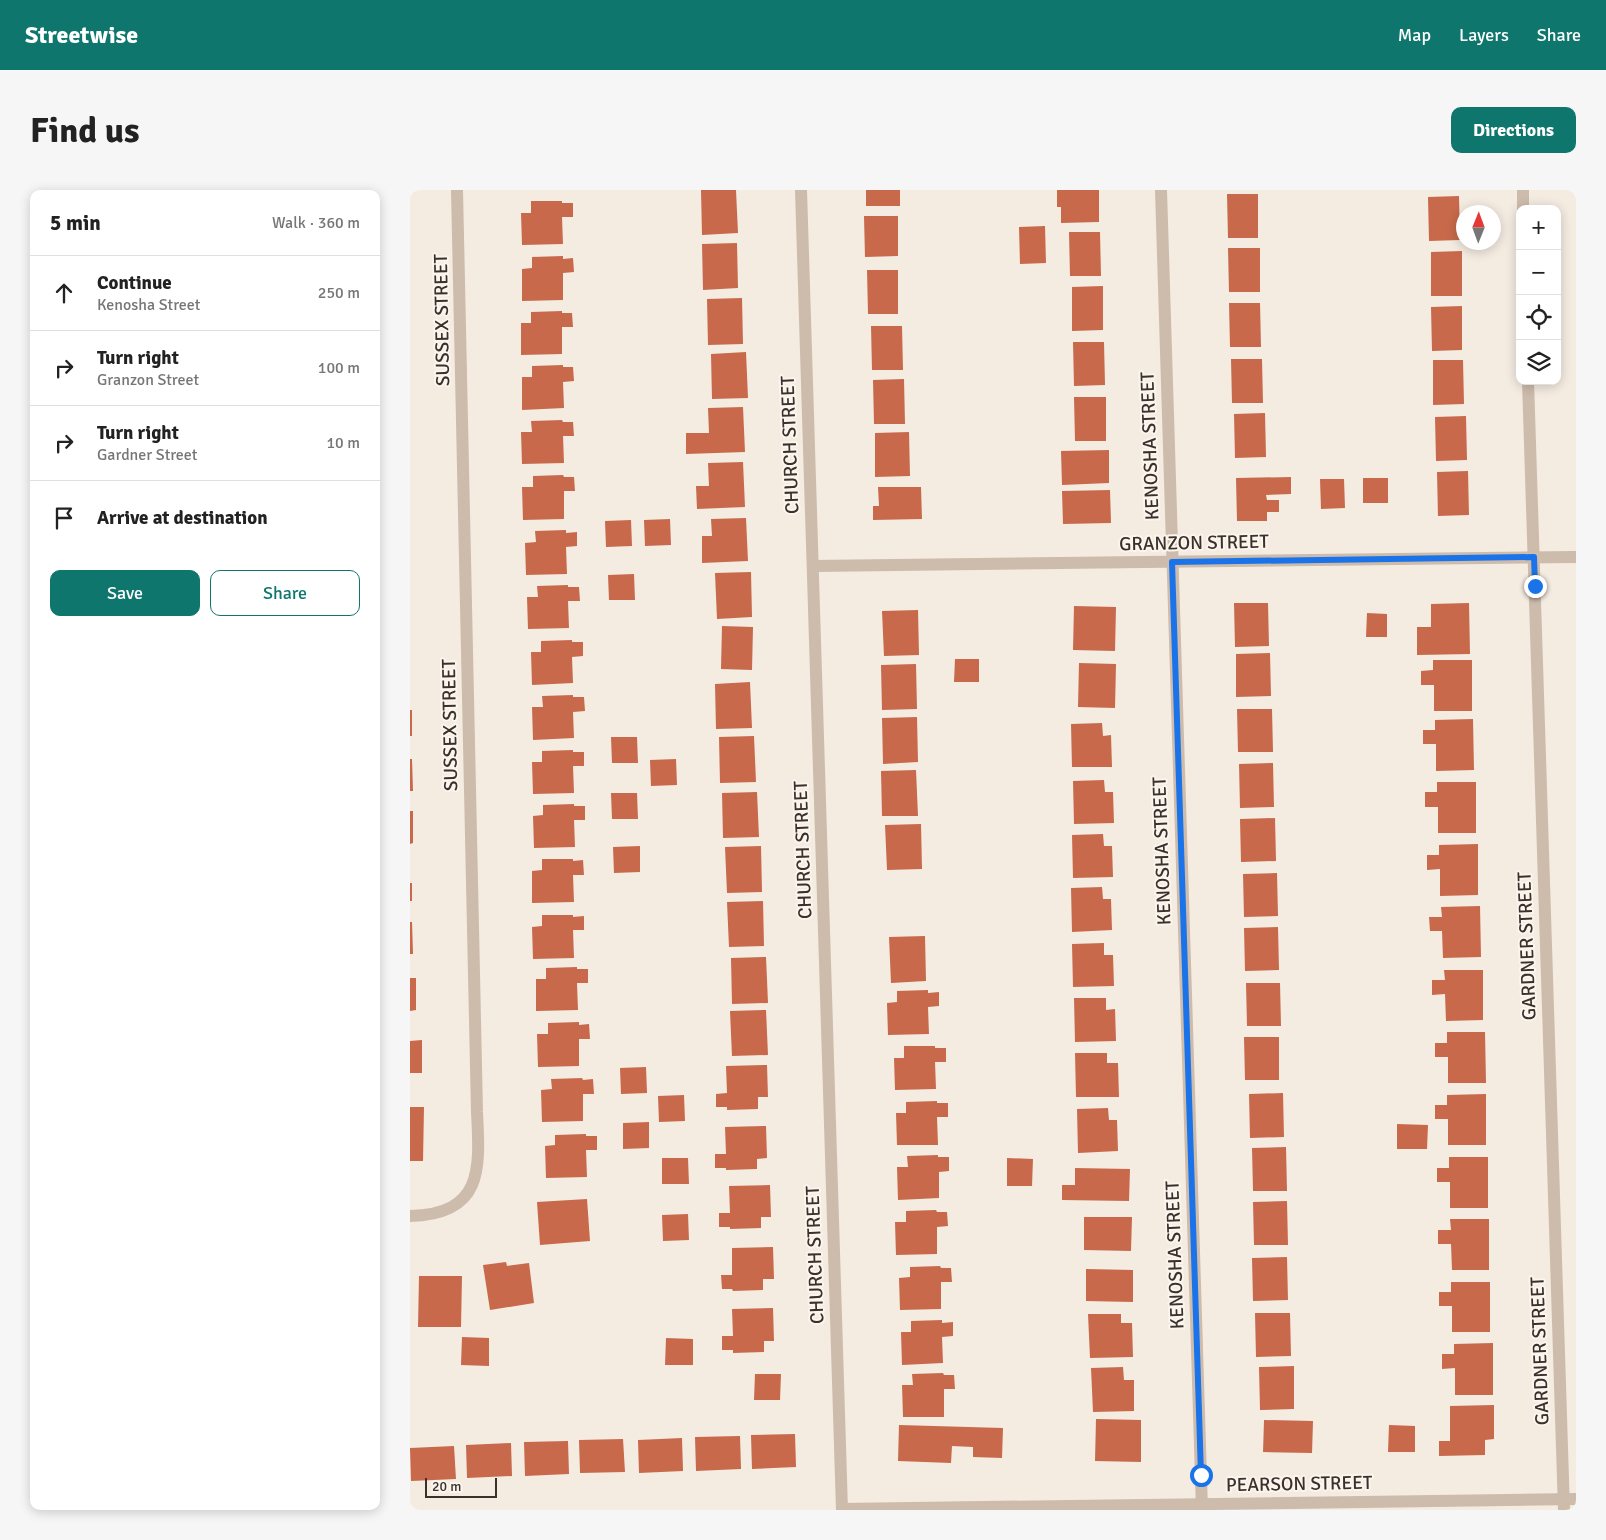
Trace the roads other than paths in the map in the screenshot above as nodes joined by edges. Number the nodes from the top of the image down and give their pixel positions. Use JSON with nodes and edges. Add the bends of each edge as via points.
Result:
{"nodes":[{"id":1,"x":458,"y":190,"type":"edge"},
{"id":2,"x":801,"y":190,"type":"edge"},
{"id":3,"x":1161,"y":190,"type":"edge"},
{"id":4,"x":1522,"y":190,"type":"edge"},
{"id":5,"x":1523,"y":205,"type":"edge"},
{"id":6,"x":1528,"y":385,"type":"edge"},
{"id":7,"x":1534,"y":557,"type":"junction"},
{"id":8,"x":1576,"y":557,"type":"edge"},
{"id":9,"x":1172,"y":562,"type":"junction"},
{"id":10,"x":813,"y":566,"type":"junction"},
{"id":11,"x":410,"y":1216,"type":"edge"},
{"id":12,"x":1568,"y":1503,"type":"edge"},
{"id":13,"x":1202,"y":1507,"type":"edge"},
{"id":14,"x":842,"y":1509,"type":"edge"}],
"edges":[{"from":1,"to":11,"type":"street","name":"SUSSEX STREET","via":[[479,1154],[475,1179],[460,1200],[450,1208],[429,1216]]},
{"from":2,"to":10,"type":"street","name":"CHURCH STREET"},
{"from":3,"to":9,"type":"street","name":"KENOSHA STREET"},
{"from":4,"to":5,"type":"street"},
{"from":6,"to":7,"type":"street","name":"GARDNER STREET"},
{"from":7,"to":8,"type":"street","name":"GRANZON STREET"},
{"from":7,"to":9,"type":"street","name":"GRANZON STREET"},
{"from":7,"to":12,"type":"street","name":"GARDNER STREET"},
{"from":9,"to":10,"type":"street","name":"GRANZON STREET"},
{"from":9,"to":13,"type":"street","name":"KENOSHA STREET"},
{"from":10,"to":14,"type":"street","name":"CHURCH STREET"},
{"from":12,"to":13,"type":"street","name":"PEARSON STREET"},
{"from":13,"to":14,"type":"street","name":"PEARSON STREET"}]}
